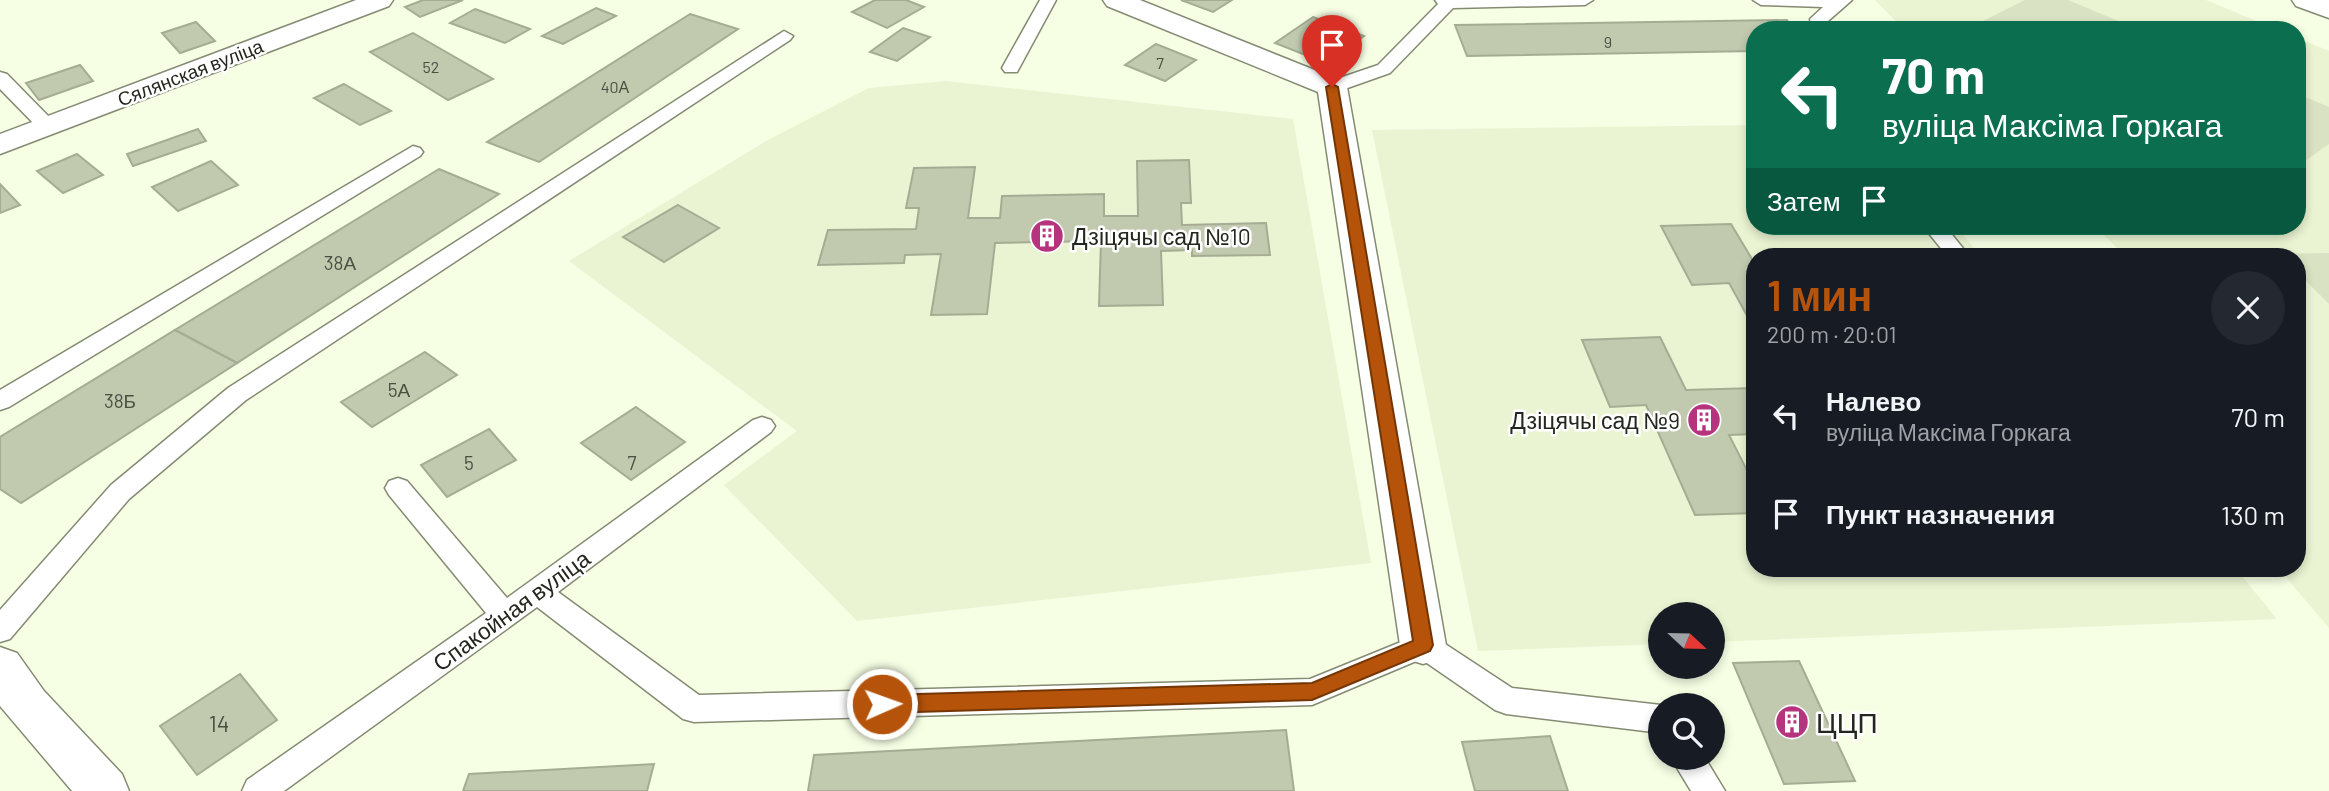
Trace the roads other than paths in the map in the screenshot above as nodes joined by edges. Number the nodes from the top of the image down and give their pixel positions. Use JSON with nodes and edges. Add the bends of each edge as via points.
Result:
{"nodes":[{"id":1,"x":380,"y":0,"type":"edge"},
{"id":2,"x":1048,"y":0,"type":"edge"},
{"id":3,"x":1115,"y":0,"type":"edge"},
{"id":4,"x":1585,"y":0,"type":"edge"},
{"id":5,"x":1761,"y":0,"type":"edge"},
{"id":6,"x":2305,"y":0,"type":"edge"},
{"id":7,"x":1445,"y":1,"type":"edge"},
{"id":8,"x":1842,"y":2,"type":"edge"},
{"id":9,"x":347,"y":6,"type":"edge"},
{"id":10,"x":2329,"y":10,"type":"edge"},
{"id":11,"x":1819,"y":21,"type":"edge"},
{"id":12,"x":784,"y":36,"type":"dead end"},
{"id":13,"x":1011,"y":68,"type":"dead end"},
{"id":14,"x":0,"y":78,"type":"edge"},
{"id":15,"x":1332,"y":87,"type":"junction"},
{"id":16,"x":48,"y":127,"type":"junction"},
{"id":17,"x":0,"y":145,"type":"edge"},
{"id":18,"x":413,"y":152,"type":"dead end"},
{"id":19,"x":0,"y":401,"type":"edge"},
{"id":20,"x":762,"y":426,"type":"dead end"},
{"id":21,"x":398,"y":488,"type":"dead end"},
{"id":22,"x":537,"y":592,"type":"junction"},
{"id":23,"x":505,"y":615,"type":"junction"},
{"id":24,"x":0,"y":630,"type":"edge"},
{"id":25,"x":1423,"y":645,"type":"junction"},
{"id":26,"x":0,"y":667,"type":"edge"},
{"id":27,"x":1648,"y":717,"type":"edge"},
{"id":28,"x":1695,"y":770,"type":"edge"},
{"id":29,"x":104,"y":791,"type":"edge"},
{"id":30,"x":258,"y":791,"type":"edge"},
{"id":31,"x":1709,"y":791,"type":"edge"}],
"edges":[{"from":1,"to":9,"type":"street","name":"Сялянская вуліца"},
{"from":2,"to":13,"type":"lane"},
{"from":3,"to":15,"type":"street"},
{"from":4,"to":7,"type":"lane"},
{"from":5,"to":8,"type":"lane"},
{"from":6,"to":10,"type":"street"},
{"from":7,"to":15,"type":"lane","via":[[1384,69]]},
{"from":8,"to":11,"type":"lane"},
{"from":9,"to":16,"type":"street","name":"Сялянская вуліца"},
{"from":12,"to":24,"type":"lane","via":[[237,394],[120,492]]},
{"from":14,"to":16,"type":"lane"},
{"from":15,"to":25,"type":"street"},
{"from":16,"to":17,"type":"street","name":"Сялянская вуліца"},
{"from":18,"to":19,"type":"lane"},
{"from":20,"to":22,"type":"lane","name":"Спакойная вуліца"},
{"from":21,"to":23,"type":"lane"},
{"from":22,"to":23,"type":"lane","name":"Спакойная вуліца"},
{"from":22,"to":25,"type":"lane","via":[[694,709],[1312,692]]},
{"from":23,"to":30,"type":"lane","name":"Спакойная вуліца"},
{"from":25,"to":27,"type":"lane","via":[[1506,701]]},
{"from":26,"to":29,"type":"street","via":[[27,706]]},
{"from":28,"to":31,"type":"lane"}]}
